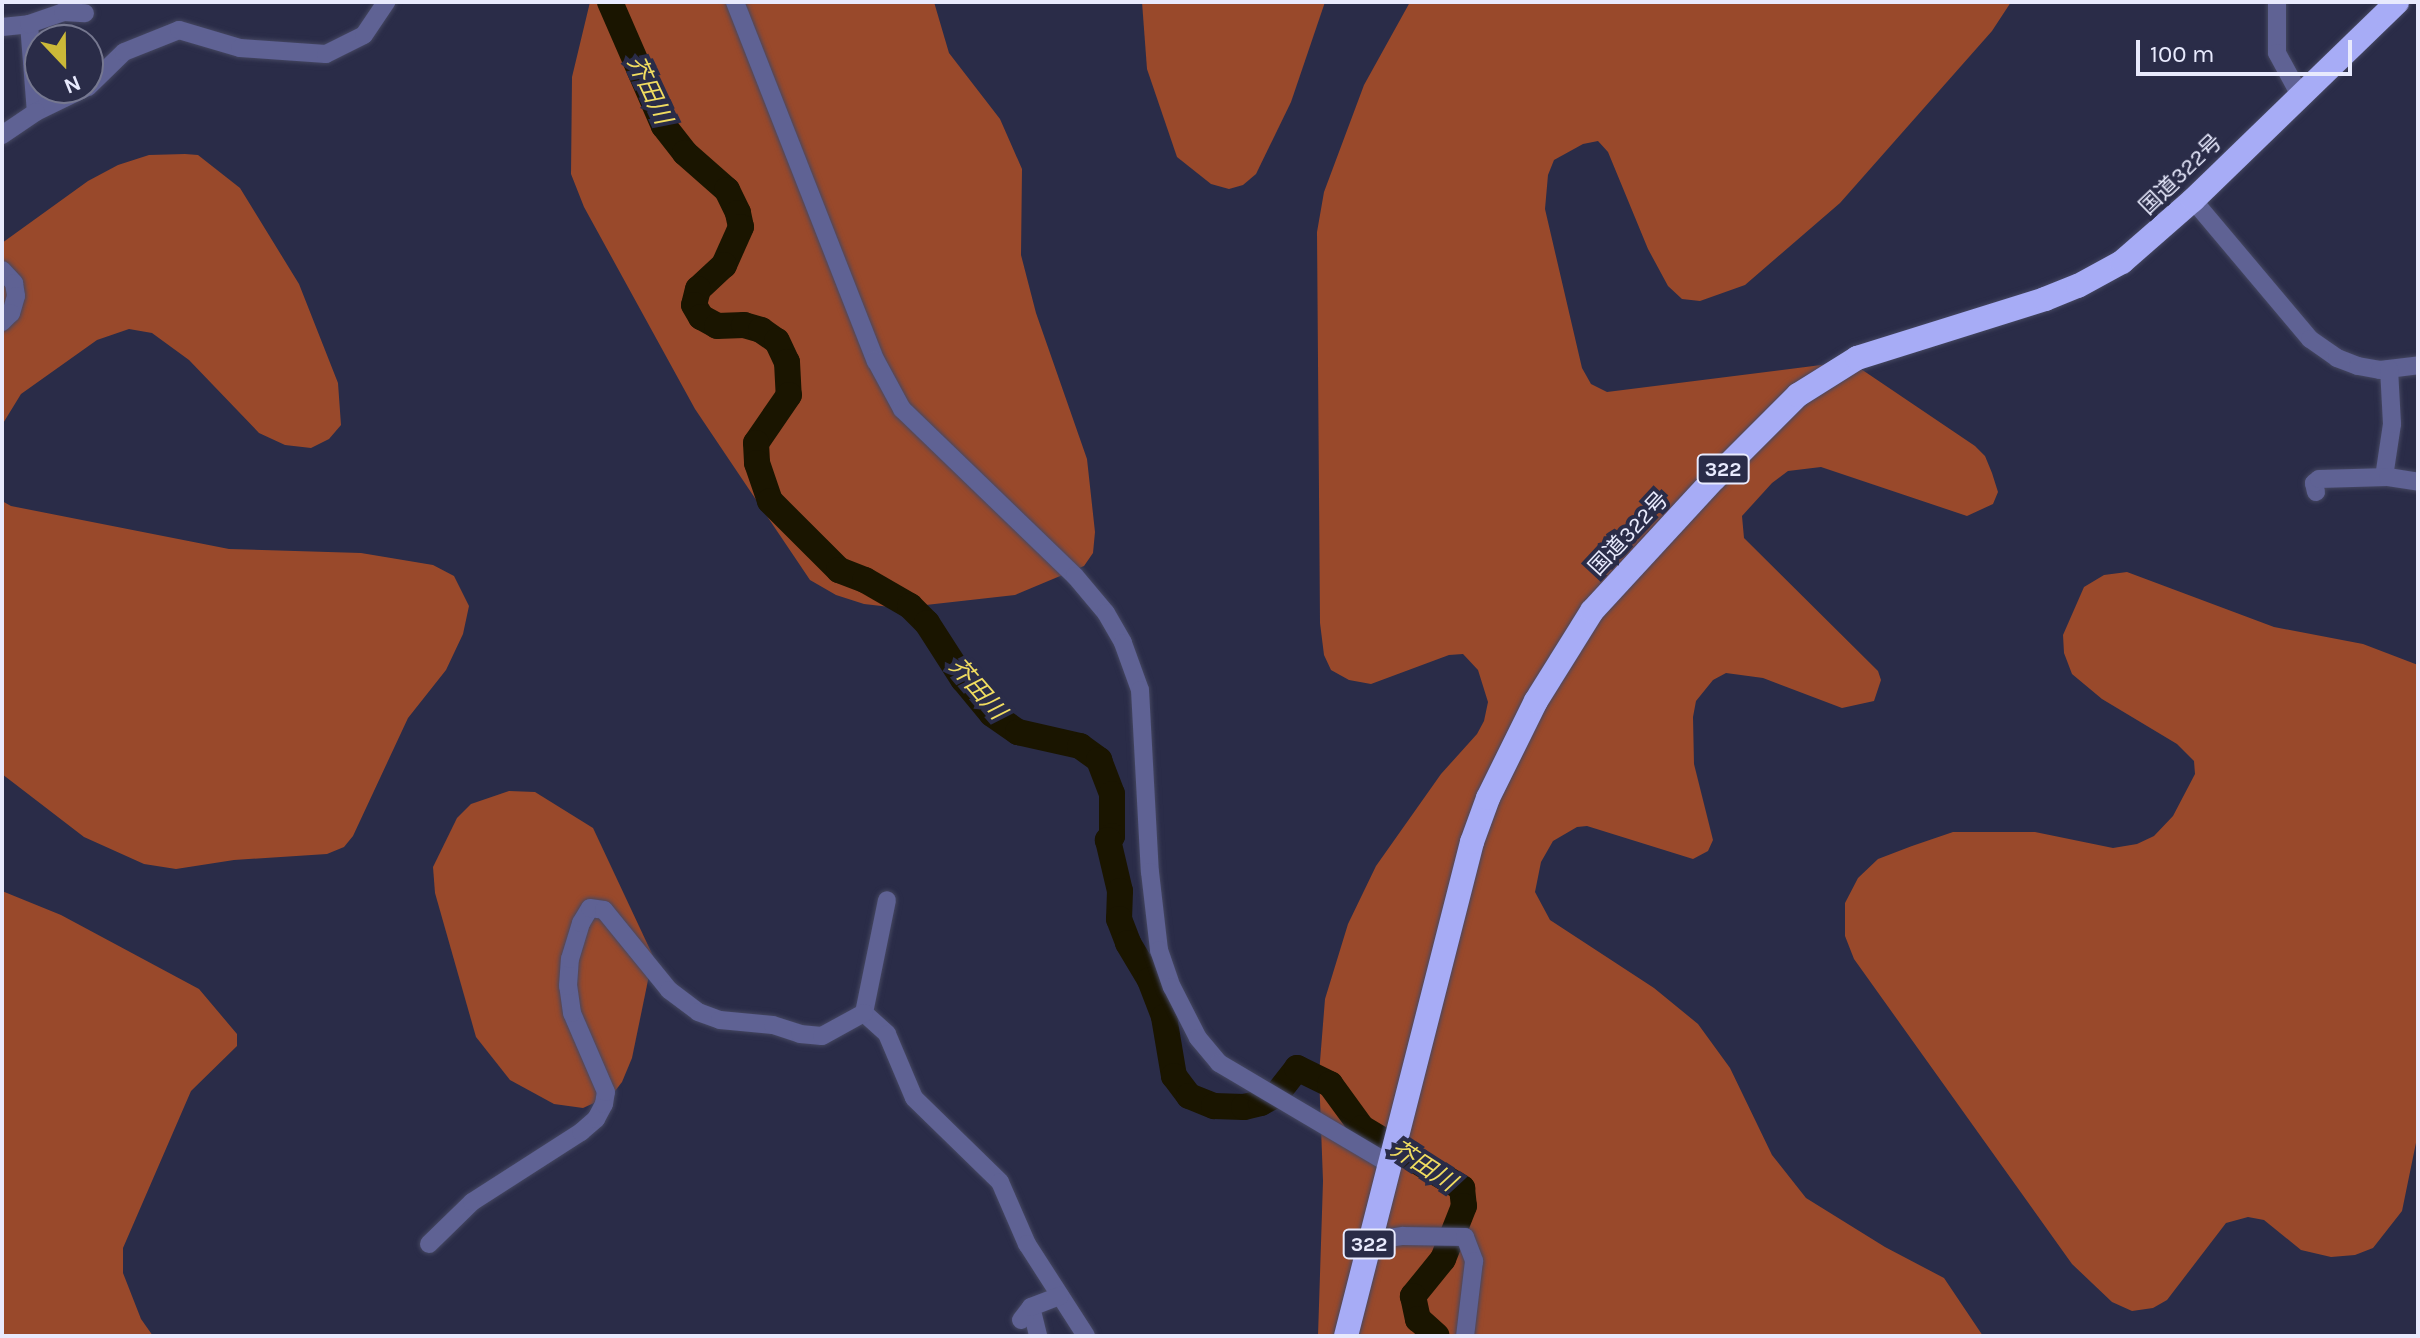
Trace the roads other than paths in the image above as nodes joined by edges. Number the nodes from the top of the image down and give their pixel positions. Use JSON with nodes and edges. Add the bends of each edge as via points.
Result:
{"nodes":[{"id":1,"x":386,"y":2,"type":"edge"},
{"id":2,"x":735,"y":2,"type":"edge"},
{"id":3,"x":2277,"y":2,"type":"edge"},
{"id":4,"x":2397,"y":2,"type":"edge"},
{"id":5,"x":85,"y":13,"type":"dead end"},
{"id":6,"x":29,"y":24,"type":"edge"},
{"id":7,"x":24,"y":25,"type":"edge"},
{"id":8,"x":2,"y":27,"type":"edge"},
{"id":9,"x":104,"y":71,"type":"edge"},
{"id":10,"x":2301,"y":97,"type":"junction"},
{"id":11,"x":35,"y":104,"type":"edge"},
{"id":12,"x":52,"y":104,"type":"edge"},
{"id":13,"x":36,"y":112,"type":"junction"},
{"id":14,"x":2,"y":135,"type":"edge"},
{"id":15,"x":2193,"y":200,"type":"junction"},
{"id":16,"x":2,"y":270,"type":"edge"},
{"id":17,"x":2,"y":322,"type":"edge"},
{"id":18,"x":2418,"y":365,"type":"edge"},
{"id":19,"x":2389,"y":369,"type":"junction"},
{"id":20,"x":2384,"y":477,"type":"junction"},
{"id":21,"x":2418,"y":482,"type":"edge"},
{"id":22,"x":2316,"y":492,"type":"dead end"},
{"id":23,"x":887,"y":900,"type":"dead end"},
{"id":24,"x":864,"y":1013,"type":"junction"},
{"id":25,"x":1391,"y":1158,"type":"junction"},
{"id":26,"x":1370,"y":1241,"type":"junction"},
{"id":27,"x":429,"y":1244,"type":"dead end"},
{"id":28,"x":1060,"y":1296,"type":"junction"},
{"id":29,"x":1038,"y":1336,"type":"edge"},
{"id":30,"x":1086,"y":1336,"type":"edge"},
{"id":31,"x":1346,"y":1336,"type":"edge"},
{"id":32,"x":1465,"y":1336,"type":"edge"}],
"edges":[{"from":1,"to":9,"type":"street","via":[[364,35],[326,54],[240,48],[179,30],[124,52]]},
{"from":2,"to":25,"type":"street","via":[[876,361],[902,409],[1075,576],[1123,643],[1140,690],[1159,950],[1198,1038],[1219,1063]]},
{"from":3,"to":10,"type":"street","via":[[2277,53]]},
{"from":4,"to":10,"type":"highway","name":"国道322号","number":"322"},
{"from":5,"to":6,"type":"street","via":[[63,12]]},
{"from":7,"to":8,"type":"street"},
{"from":10,"to":15,"type":"highway","name":"国道322号","number":"322"},
{"from":11,"to":13,"type":"street"},
{"from":12,"to":13,"type":"street"},
{"from":13,"to":14,"type":"street"},
{"from":15,"to":19,"type":"street","via":[[2310,339],[2337,358]]},
{"from":15,"to":25,"type":"highway","name":"国道322号","number":"322","via":[[2147,243],[2078,286],[1888,345],[1814,383],[1779,411],[1592,611],[1536,701],[1488,798],[1472,842]]},
{"from":16,"to":17,"type":"street","via":[[14,283],[16,296]]},
{"from":18,"to":19,"type":"street"},
{"from":19,"to":20,"type":"street","via":[[2392,424]]},
{"from":20,"to":21,"type":"street"},
{"from":20,"to":22,"type":"street","via":[[2319,479]]},
{"from":23,"to":24,"type":"street"},
{"from":24,"to":27,"type":"street","via":[[822,1036],[698,1012],[669,990],[604,910],[590,908],[570,959],[568,986],[572,1013],[606,1092],[604,1104],[581,1132],[472,1202]]},
{"from":24,"to":28,"type":"street","via":[[887,1034],[914,1098],[1000,1182],[1027,1244]]},
{"from":25,"to":26,"type":"highway","name":"国道322号","number":"322"},
{"from":26,"to":31,"type":"highway","name":"国道322号","number":"322"},
{"from":26,"to":32,"type":"street","via":[[1465,1237],[1474,1261]]},
{"from":28,"to":29,"type":"street","via":[[1026,1314]]},
{"from":28,"to":30,"type":"street"}]}
